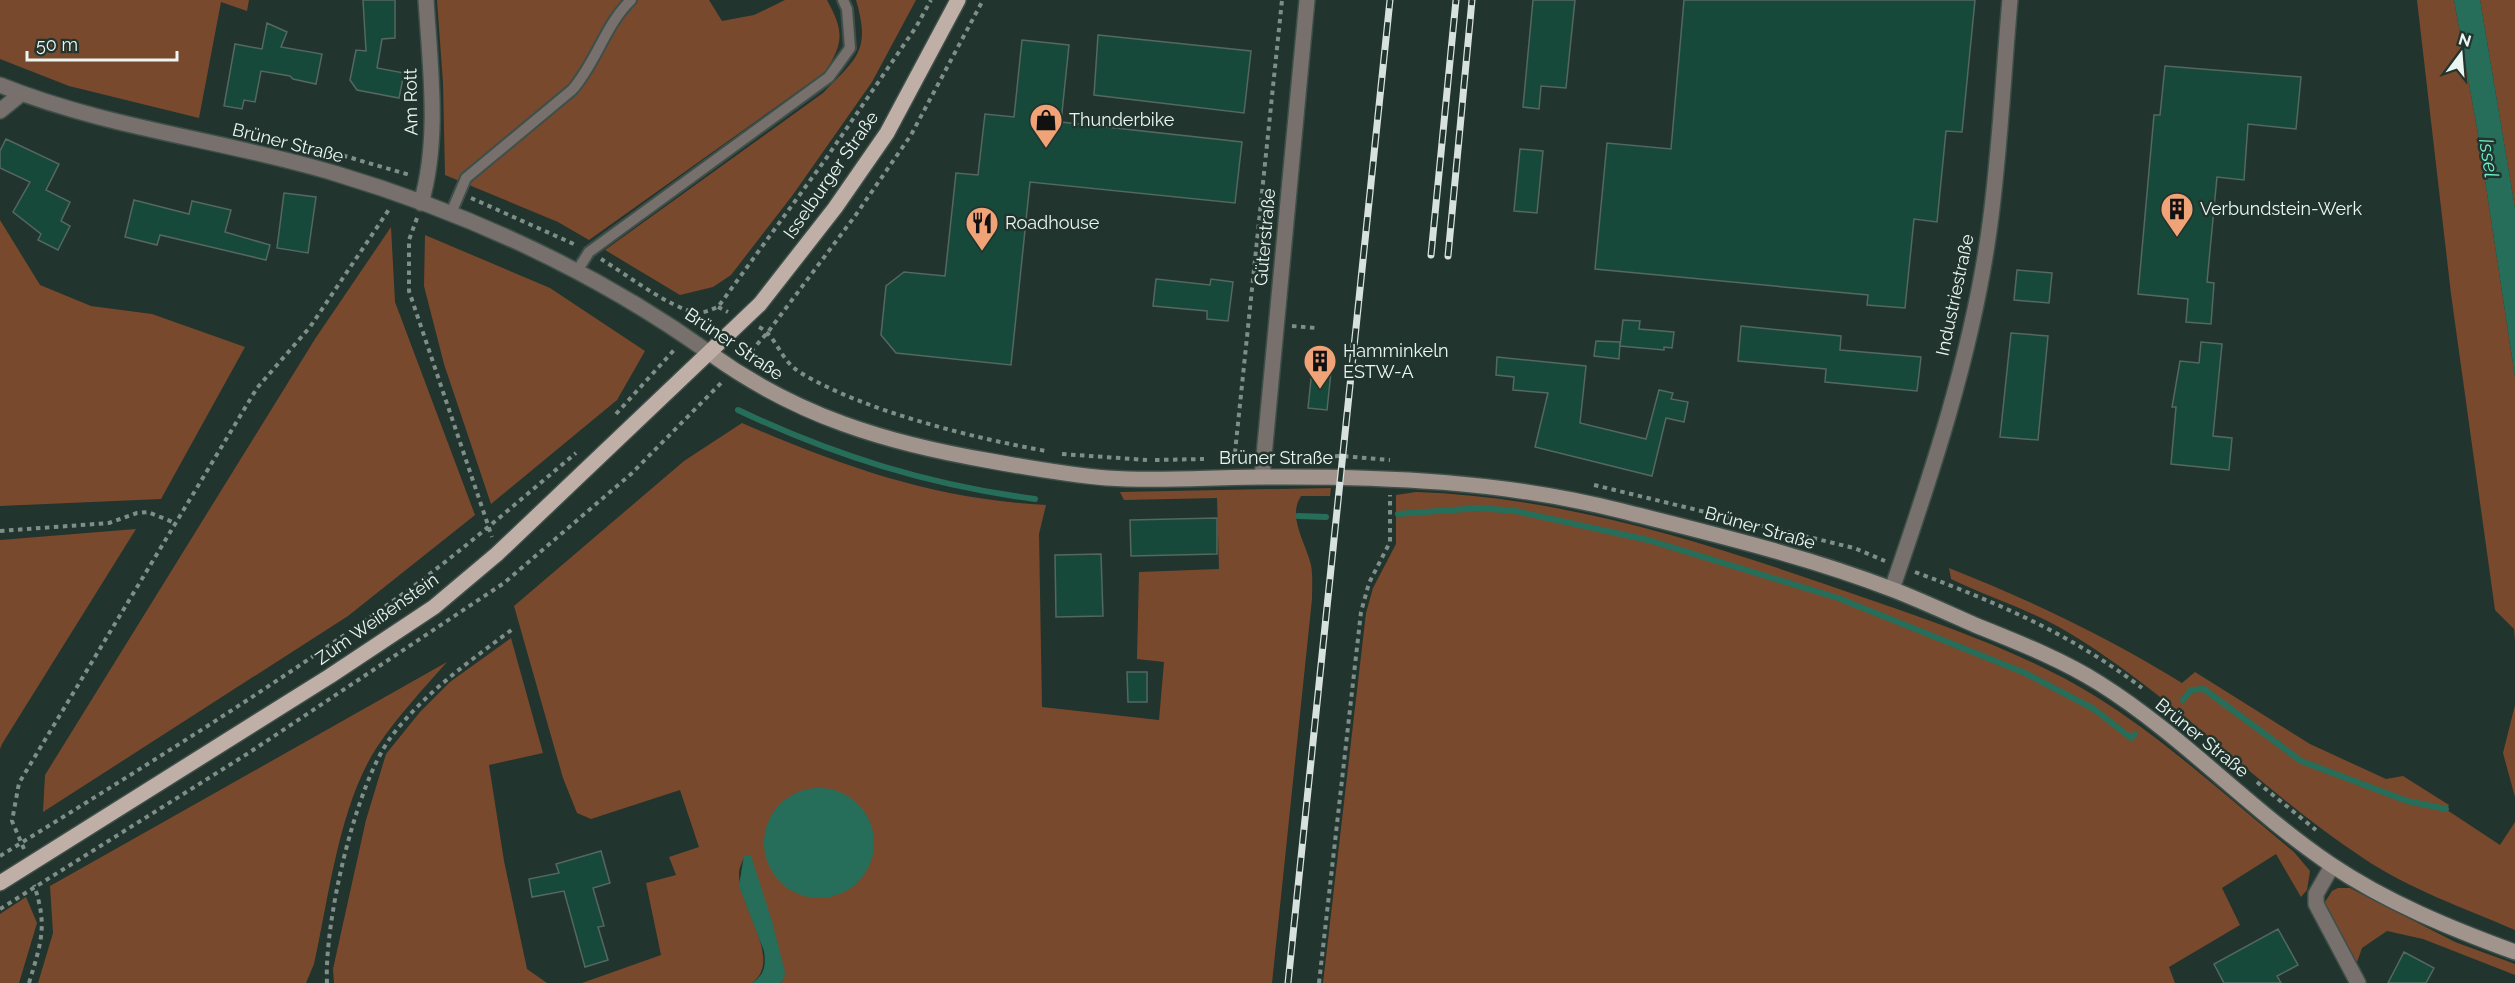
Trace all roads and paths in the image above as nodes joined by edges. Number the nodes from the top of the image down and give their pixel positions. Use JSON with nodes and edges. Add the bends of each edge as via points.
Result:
{"nodes":[{"id":1,"x":426,"y":0,"type":"edge"},
{"id":2,"x":631,"y":0,"type":"edge"},
{"id":3,"x":843,"y":0,"type":"edge"},
{"id":4,"x":931,"y":0,"type":"edge"},
{"id":5,"x":958,"y":0,"type":"edge"},
{"id":6,"x":1282,"y":0,"type":"edge"},
{"id":7,"x":1307,"y":0,"type":"edge"},
{"id":8,"x":2010,"y":0,"type":"edge"},
{"id":9,"x":0,"y":85,"type":"edge"},
{"id":10,"x":21,"y":94,"type":"junction"},
{"id":11,"x":0,"y":111,"type":"edge"},
{"id":12,"x":405,"y":173,"type":"dead end"},
{"id":13,"x":399,"y":195,"type":"junction"},
{"id":14,"x":421,"y":202,"type":"junction"},
{"id":15,"x":451,"y":213,"type":"junction"},
{"id":16,"x":577,"y":271,"type":"junction"},
{"id":17,"x":718,"y":307,"type":"junction"},
{"id":18,"x":704,"y":312,"type":"dead end"},
{"id":19,"x":745,"y":320,"type":"junction"},
{"id":20,"x":1276,"y":324,"type":"junction"},
{"id":21,"x":1316,"y":328,"type":"dead end"},
{"id":22,"x":686,"y":336,"type":"junction"},
{"id":23,"x":711,"y":354,"type":"junction"},
{"id":24,"x":612,"y":419,"type":"dead end"},
{"id":25,"x":579,"y":449,"type":"dead end"},
{"id":26,"x":1212,"y":459,"type":"dead end"},
{"id":27,"x":1223,"y":459,"type":"dead end"},
{"id":28,"x":1262,"y":477,"type":"junction"},
{"id":29,"x":1390,"y":479,"type":"junction"},
{"id":30,"x":175,"y":523,"type":"junction"},
{"id":31,"x":489,"y":526,"type":"junction"},
{"id":32,"x":0,"y":531,"type":"edge"},
{"id":33,"x":497,"y":554,"type":"junction"},
{"id":34,"x":1892,"y":589,"type":"junction"},
{"id":35,"x":514,"y":628,"type":"dead end"},
{"id":36,"x":23,"y":842,"type":"junction"},
{"id":37,"x":0,"y":856,"type":"edge"},
{"id":38,"x":27,"y":865,"type":"junction"},
{"id":39,"x":2332,"y":866,"type":"junction"},
{"id":40,"x":0,"y":883,"type":"edge"},
{"id":41,"x":2515,"y":952,"type":"edge"},
{"id":42,"x":29,"y":983,"type":"edge"},
{"id":43,"x":327,"y":983,"type":"edge"},
{"id":44,"x":1319,"y":983,"type":"edge"},
{"id":45,"x":2358,"y":983,"type":"edge"}],
"edges":[{"from":1,"to":14,"type":"street","name":"Am Rott","via":[[431,165]]},
{"from":2,"to":15,"type":"lane","via":[[610,28],[587,73],[466,178]]},
{"from":3,"to":16,"type":"lane","via":[[850,48],[830,77],[589,252]]},
{"from":4,"to":17,"type":"path","via":[[832,150]]},
{"from":5,"to":19,"type":"main road","name":"Isselburger Straße","via":[[887,133],[774,287]]},
{"from":6,"to":27,"type":"path","via":[[1234,458]]},
{"from":7,"to":20,"type":"street","name":"Güterstraße"},
{"from":8,"to":34,"type":"street","name":"Industriestraße","via":[[1989,230],[1979,284],[1928,485]]},
{"from":9,"to":10,"type":"street","name":"Brüner Straße"},
{"from":10,"to":11,"type":"street"},
{"from":10,"to":13,"type":"street","name":"Brüner Straße","via":[[108,120],[336,174]]},
{"from":12,"to":13,"type":"path"},
{"from":13,"to":14,"type":"street","name":"Brüner Straße"},
{"from":13,"to":30,"type":"path","via":[[310,327],[257,388]]},
{"from":14,"to":15,"type":"street","name":"Brüner Straße"},
{"from":14,"to":31,"type":"path","via":[[410,240],[410,291]]},
{"from":15,"to":16,"type":"street","name":"Brüner Straße","via":[[544,252]]},
{"from":16,"to":22,"type":"street","name":"Brüner Straße"},
{"from":17,"to":18,"type":"path"},
{"from":17,"to":19,"type":"path"},
{"from":19,"to":23,"type":"main road","name":"Isselburger Straße"},
{"from":19,"to":26,"type":"path","via":[[768,332],[783,360],[801,373],[850,396],[927,423],[1062,454],[1146,460]]},
{"from":20,"to":21,"type":"path"},
{"from":20,"to":28,"type":"street","name":"Güterstraße"},
{"from":22,"to":23,"type":"street","name":"Brüner Straße"},
{"from":22,"to":24,"type":"path"},
{"from":23,"to":28,"type":"main road","name":"Brüner Straße","via":[[755,385],[808,411],[918,448],[1111,478]]},
{"from":23,"to":33,"type":"main road","name":"Zum Weißenstein"},
{"from":25,"to":31,"type":"path"},
{"from":28,"to":29,"type":"main road","name":"Brüner Straße"},
{"from":29,"to":34,"type":"main road","name":"Brüner Straße","via":[[1484,484],[1551,494],[1773,551]]},
{"from":29,"to":44,"type":"path","via":[[1390,542],[1369,583],[1361,612]]},
{"from":30,"to":32,"type":"path","via":[[148,512],[109,523]]},
{"from":30,"to":36,"type":"path","via":[[19,783],[12,821]]},
{"from":31,"to":33,"type":"path"},
{"from":31,"to":36,"type":"path","via":[[319,653]]},
{"from":33,"to":38,"type":"main road","name":"Zum Weißenstein","via":[[434,607],[330,676]]},
{"from":34,"to":39,"type":"main road","name":"Brüner Straße","via":[[2042,653],[2097,682],[2152,721]]},
{"from":35,"to":43,"type":"path","via":[[422,702],[381,753],[355,819],[336,897],[326,954]]},
{"from":36,"to":37,"type":"path"},
{"from":36,"to":38,"type":"path"},
{"from":38,"to":40,"type":"main road","name":"Zum Weißenstein"},
{"from":38,"to":42,"type":"path","via":[[41,906],[43,935]]},
{"from":39,"to":41,"type":"main road","name":"Brüner Straße","via":[[2403,905]]},
{"from":39,"to":45,"type":"street","via":[[2316,894],[2316,904]]}]}
